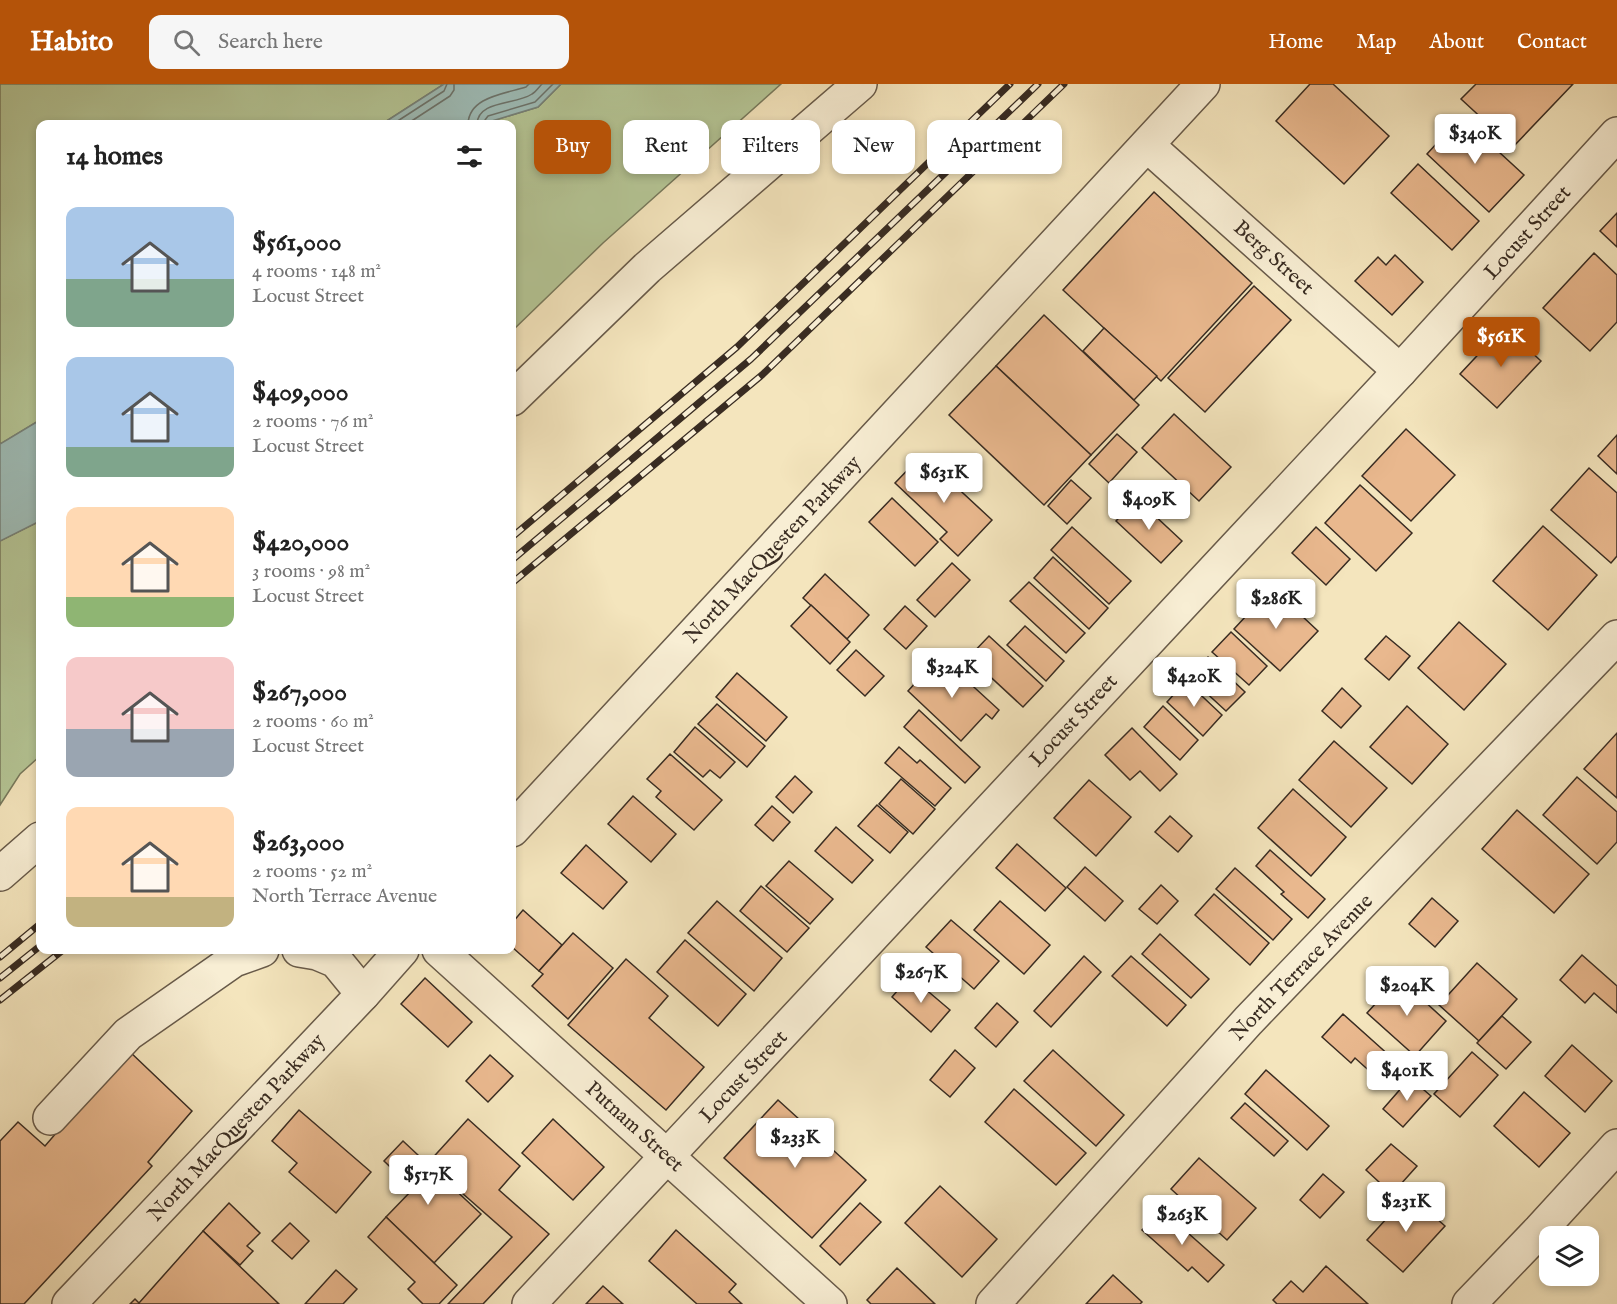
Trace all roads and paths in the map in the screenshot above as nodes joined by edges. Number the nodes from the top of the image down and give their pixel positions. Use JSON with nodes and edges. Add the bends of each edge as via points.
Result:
{"nodes":[{"id":1,"x":860,"y":84,"type":"edge"},
{"id":2,"x":1203,"y":84,"type":"edge"},
{"id":3,"x":1617,"y":134,"type":"edge"},
{"id":4,"x":1147,"y":145,"type":"junction"},
{"id":5,"x":1401,"y":370,"type":"junction"},
{"id":6,"x":516,"y":395,"type":"edge"},
{"id":7,"x":1617,"y":638,"type":"edge"},
{"id":8,"x":516,"y":826,"type":"edge"},
{"id":9,"x":36,"y":842,"type":"edge"},
{"id":10,"x":0,"y":874,"type":"edge"},
{"id":11,"x":251,"y":954,"type":"edge"},
{"id":12,"x":319,"y":954,"type":"edge"},
{"id":13,"x":398,"y":954,"type":"edge"},
{"id":14,"x":443,"y":954,"type":"edge"},
{"id":15,"x":363,"y":994,"type":"junction"},
{"id":16,"x":50,"y":1118,"type":"dead end"},
{"id":17,"x":1617,"y":1146,"type":"edge"},
{"id":18,"x":669,"y":1156,"type":"junction"},
{"id":19,"x":69,"y":1304,"type":"edge"},
{"id":20,"x":529,"y":1304,"type":"edge"},
{"id":21,"x":830,"y":1304,"type":"edge"},
{"id":22,"x":993,"y":1304,"type":"edge"},
{"id":23,"x":1469,"y":1304,"type":"edge"}],
"edges":[{"from":1,"to":6,"type":"street","via":[[647,268]]},
{"from":2,"to":4,"type":"street","name":"North MacQuesten Parkway"},
{"from":3,"to":5,"type":"street","name":"Locust Street"},
{"from":4,"to":5,"type":"street","name":"Berg Street"},
{"from":4,"to":8,"type":"street","name":"North MacQuesten Parkway"},
{"from":5,"to":18,"type":"street","name":"Locust Street"},
{"from":7,"to":22,"type":"street","name":"North Terrace Avenue","via":[[1248,1021]]},
{"from":9,"to":10,"type":"street"},
{"from":11,"to":16,"type":"street","via":[[234,960],[128,1034]]},
{"from":12,"to":15,"type":"street","via":[[336,961]]},
{"from":13,"to":15,"type":"street","name":"North MacQuesten Parkway"},
{"from":14,"to":18,"type":"street","name":"Putnam Street"},
{"from":15,"to":19,"type":"street","name":"North MacQuesten Parkway"},
{"from":17,"to":23,"type":"street"},
{"from":18,"to":20,"type":"street","name":"Locust Street"},
{"from":18,"to":21,"type":"street","name":"Putnam Street"}]}
